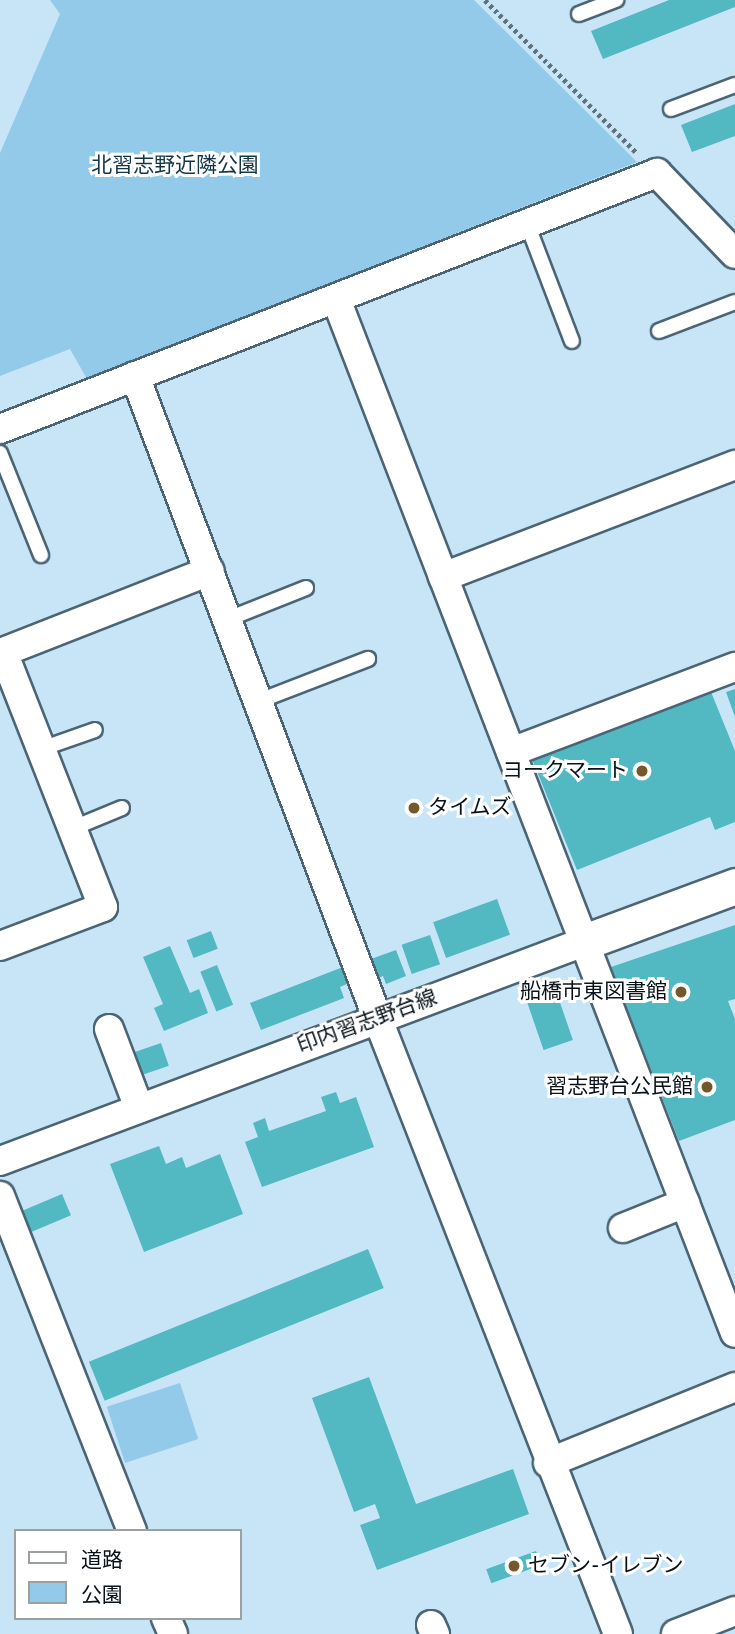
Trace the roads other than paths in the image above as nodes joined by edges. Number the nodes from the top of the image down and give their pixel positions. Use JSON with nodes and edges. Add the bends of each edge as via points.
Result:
{"nodes":[{"id":1,"x":616,"y":0,"type":"edge"},
{"id":2,"x":579,"y":14,"type":"dead end"},
{"id":3,"x":735,"y":85,"type":"edge"},
{"id":4,"x":671,"y":109,"type":"dead end"},
{"id":5,"x":528,"y":226,"type":"junction"},
{"id":6,"x":735,"y":254,"type":"edge"},
{"id":7,"x":336,"y":299,"type":"junction"},
{"id":8,"x":735,"y":302,"type":"edge"},
{"id":9,"x":659,"y":331,"type":"dead end"},
{"id":10,"x":572,"y":341,"type":"dead end"},
{"id":11,"x":135,"y":376,"type":"junction"},
{"id":12,"x":0,"y":429,"type":"edge"},
{"id":13,"x":0,"y":453,"type":"edge"},
{"id":14,"x":735,"y":465,"type":"edge"},
{"id":15,"x":41,"y":555,"type":"dead end"},
{"id":16,"x":209,"y":571,"type":"junction"},
{"id":17,"x":443,"y":577,"type":"junction"},
{"id":18,"x":306,"y":588,"type":"dead end"},
{"id":19,"x":228,"y":619,"type":"junction"},
{"id":20,"x":368,"y":659,"type":"dead end"},
{"id":21,"x":735,"y":667,"type":"edge"},
{"id":22,"x":260,"y":701,"type":"junction"},
{"id":23,"x":11,"y":709,"type":"edge"},
{"id":24,"x":95,"y":730,"type":"dead end"},
{"id":25,"x":41,"y":749,"type":"junction"},
{"id":26,"x":511,"y":752,"type":"junction"},
{"id":27,"x":121,"y":808,"type":"dead end"},
{"id":28,"x":71,"y":829,"type":"junction"},
{"id":29,"x":735,"y":886,"type":"edge"},
{"id":30,"x":584,"y":942,"type":"junction"},
{"id":31,"x":0,"y":946,"type":"edge"},
{"id":32,"x":377,"y":1017,"type":"junction"},
{"id":33,"x":109,"y":1029,"type":"dead end"},
{"id":34,"x":139,"y":1108,"type":"junction"},
{"id":35,"x":0,"y":1161,"type":"edge"},
{"id":36,"x":0,"y":1196,"type":"edge"},
{"id":37,"x":685,"y":1203,"type":"junction"},
{"id":38,"x":623,"y":1228,"type":"dead end"},
{"id":39,"x":729,"y":1301,"type":"edge"},
{"id":40,"x":735,"y":1333,"type":"edge"},
{"id":41,"x":735,"y":1387,"type":"edge"},
{"id":42,"x":548,"y":1463,"type":"junction"},
{"id":43,"x":131,"y":1529,"type":"edge"},
{"id":44,"x":735,"y":1611,"type":"edge"},
{"id":45,"x":618,"y":1634,"type":"edge"},
{"id":46,"x":676,"y":1634,"type":"edge"}],
"edges":[{"from":1,"to":2,"type":"lane"},
{"from":3,"to":4,"type":"lane"},
{"from":5,"to":6,"type":"street","via":[[657,173]]},
{"from":5,"to":7,"type":"street"},
{"from":5,"to":10,"type":"lane"},
{"from":7,"to":11,"type":"street"},
{"from":7,"to":17,"type":"street"},
{"from":8,"to":9,"type":"lane"},
{"from":11,"to":12,"type":"street"},
{"from":11,"to":16,"type":"street"},
{"from":13,"to":15,"type":"lane"},
{"from":14,"to":17,"type":"street"},
{"from":16,"to":19,"type":"street"},
{"from":16,"to":23,"type":"street","via":[[3,652]]},
{"from":17,"to":26,"type":"street"},
{"from":18,"to":19,"type":"lane"},
{"from":19,"to":22,"type":"street"},
{"from":20,"to":22,"type":"lane"},
{"from":21,"to":26,"type":"street"},
{"from":22,"to":32,"type":"street"},
{"from":23,"to":25,"type":"street"},
{"from":24,"to":25,"type":"lane"},
{"from":25,"to":28,"type":"street"},
{"from":26,"to":30,"type":"street"},
{"from":27,"to":28,"type":"lane"},
{"from":28,"to":31,"type":"street","via":[[103,907]]},
{"from":29,"to":30,"type":"street","name":"印内習志野台線"},
{"from":30,"to":32,"type":"street","name":"印内習志野台線"},
{"from":30,"to":37,"type":"street"},
{"from":32,"to":34,"type":"street","name":"印内習志野台線"},
{"from":32,"to":42,"type":"street"},
{"from":33,"to":34,"type":"street"},
{"from":34,"to":35,"type":"street","name":"印内習志野台線"},
{"from":36,"to":43,"type":"street"},
{"from":37,"to":38,"type":"street"},
{"from":37,"to":39,"type":"street"},
{"from":39,"to":40,"type":"street"},
{"from":41,"to":42,"type":"street"},
{"from":42,"to":45,"type":"street"},
{"from":44,"to":46,"type":"street"}]}
